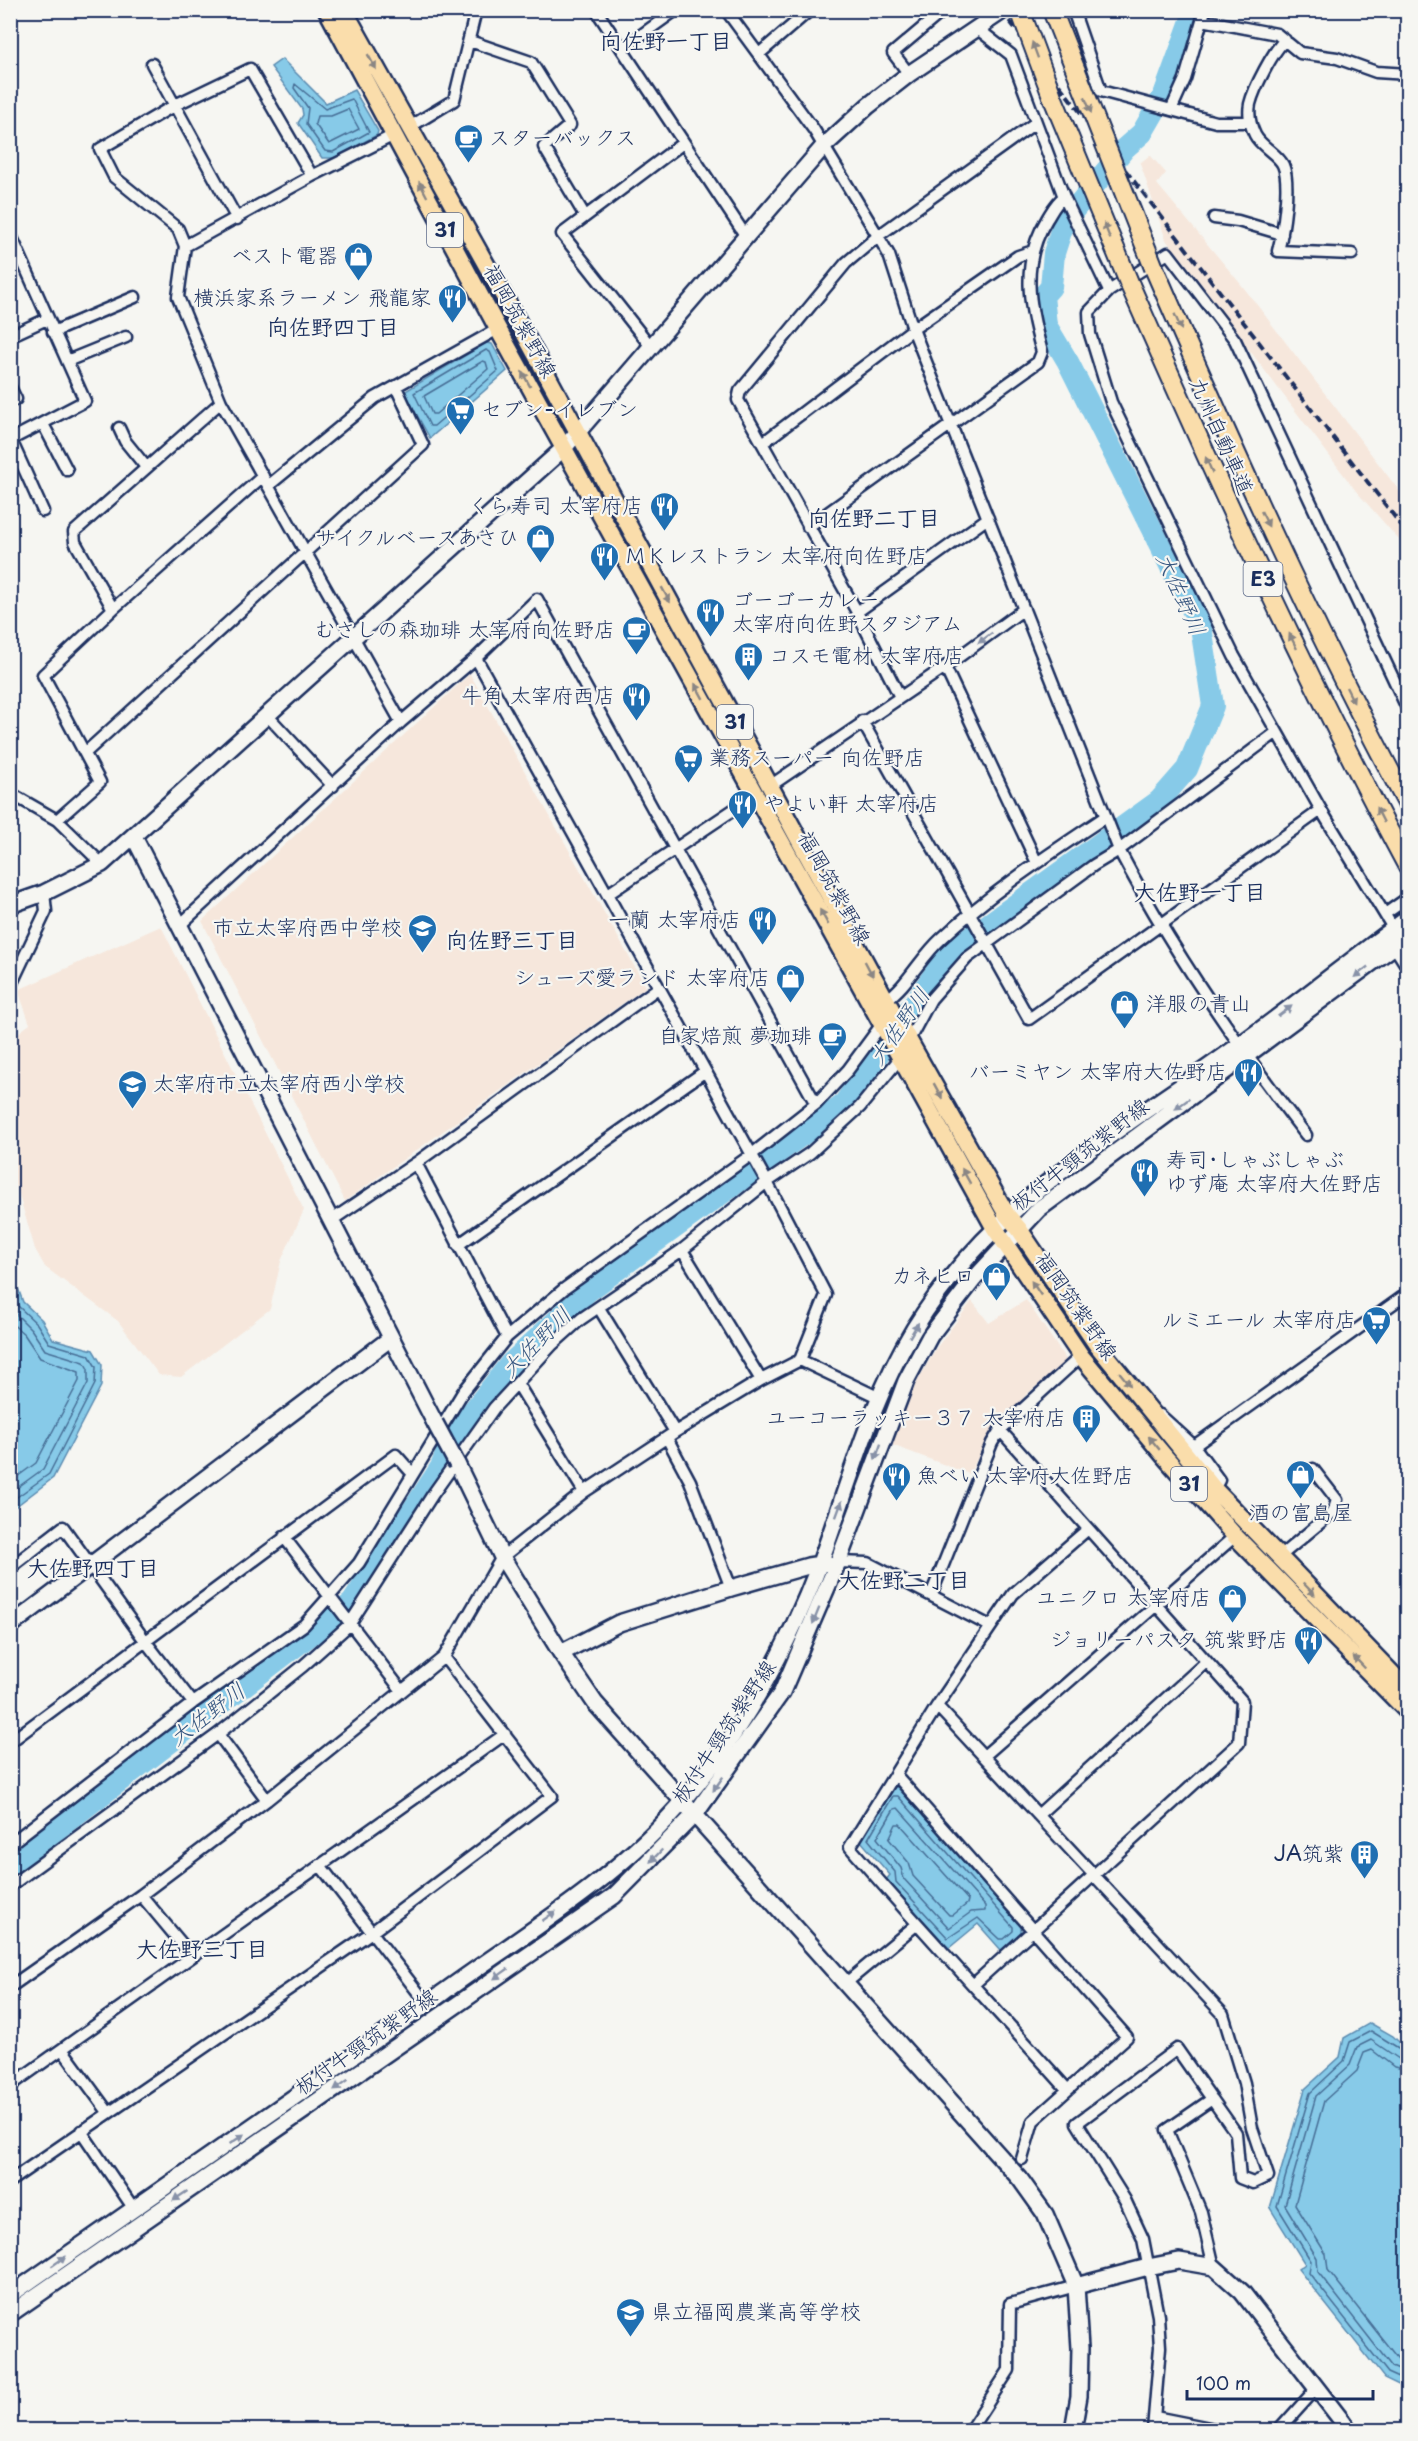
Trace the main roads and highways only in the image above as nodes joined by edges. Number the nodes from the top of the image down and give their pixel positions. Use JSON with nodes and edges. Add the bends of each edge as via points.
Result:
{"nodes":[{"id":1,"x":327,"y":10,"type":"edge"},
{"id":2,"x":344,"y":10,"type":"edge"},
{"id":3,"x":1020,"y":10,"type":"edge"},
{"id":4,"x":1052,"y":10,"type":"edge"},
{"id":5,"x":401,"y":131,"type":"junction"},
{"id":6,"x":763,"y":790,"type":"junction"},
{"id":7,"x":1407,"y":805,"type":"edge"},
{"id":8,"x":1407,"y":867,"type":"edge"},
{"id":9,"x":886,"y":1011,"type":"junction"},
{"id":10,"x":1406,"y":1702,"type":"edge"}],
"edges":[{"from":1,"to":5,"type":"main road","name":"福岡筑紫野線","number":"31"},
{"from":2,"to":5,"type":"main road","name":"福岡筑紫野線","number":"31","one_way":true},
{"from":8,"to":3,"type":"highway","name":"九州自動車道","number":"E3","one_way":true,"bridge":true,"via":[[1229,510],[1130,285]]},
{"from":4,"to":7,"type":"highway","name":"九州自動車道","number":"E3","one_way":true,"bridge":true,"via":[[1154,268],[1251,490]]},
{"from":5,"to":6,"type":"main road","name":"福岡筑紫野線","number":"31","one_way":true,"via":[[578,433]]},
{"from":6,"to":5,"type":"main road","name":"福岡筑紫野線","number":"31","one_way":true,"via":[[498,329]]},
{"from":9,"to":6,"type":"main road","name":"福岡筑紫野線","number":"31","one_way":true},
{"from":6,"to":9,"type":"main road","name":"福岡筑紫野線","number":"31","one_way":true},
{"from":9,"to":10,"type":"main road","name":"福岡筑紫野線","number":"31","one_way":true,"via":[[909,1040],[1007,1215],[1097,1345],[1214,1490]]},
{"from":10,"to":9,"type":"main road","name":"福岡筑紫野線","number":"31","one_way":true,"via":[[1234,1536],[1081,1356],[994,1227],[901,1057]]}]}
